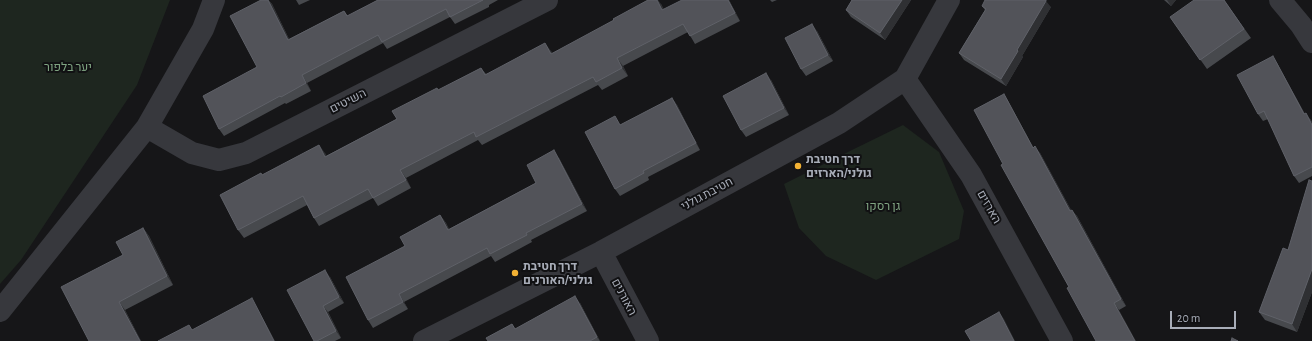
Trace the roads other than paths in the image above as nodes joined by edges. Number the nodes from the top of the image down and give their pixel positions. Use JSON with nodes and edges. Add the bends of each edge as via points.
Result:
{"nodes":[{"id":1,"x":214,"y":0,"type":"edge"},
{"id":2,"x":546,"y":0,"type":"edge"},
{"id":3,"x":949,"y":0,"type":"edge"},
{"id":4,"x":1280,"y":0,"type":"edge"},
{"id":5,"x":1312,"y":42,"type":"edge"},
{"id":6,"x":905,"y":78,"type":"junction"},
{"id":7,"x":147,"y":126,"type":"junction"},
{"id":8,"x":600,"y":252,"type":"junction"},
{"id":9,"x":0,"y":311,"type":"edge"},
{"id":10,"x":424,"y":341,"type":"edge"},
{"id":11,"x":648,"y":341,"type":"edge"},
{"id":12,"x":1062,"y":341,"type":"edge"}],
"edges":[{"from":1,"to":7,"type":"street","via":[[203,29]]},
{"from":2,"to":7,"type":"street","name":"השיטים","via":[[246,153],[219,160],[192,153]]},
{"from":3,"to":6,"type":"street","name":"חטיבת גולני"},
{"from":4,"to":5,"type":"street"},
{"from":6,"to":8,"type":"street","name":"חטיבת גולני","via":[[839,123]]},
{"from":6,"to":12,"type":"street","name":"הארזים","via":[[971,174]]},
{"from":7,"to":9,"type":"street"},
{"from":8,"to":10,"type":"street","name":"חטיבת גולני"},
{"from":8,"to":11,"type":"street","name":"האורנים"}]}
